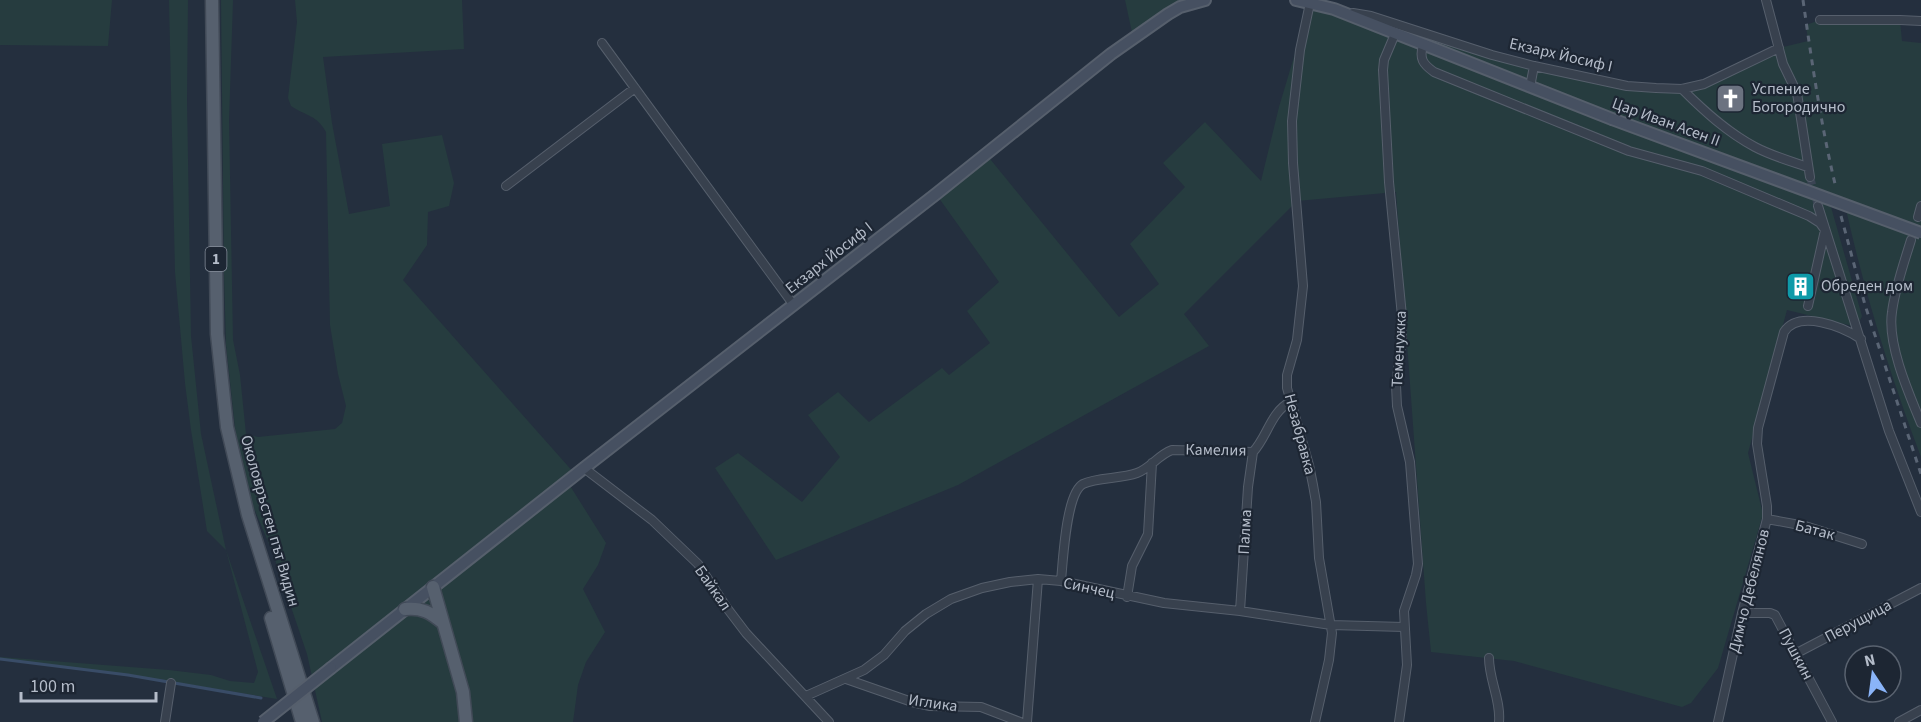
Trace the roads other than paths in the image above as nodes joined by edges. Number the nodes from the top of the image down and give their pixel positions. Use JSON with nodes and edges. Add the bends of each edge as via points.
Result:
{"nodes":[{"id":1,"x":212,"y":0,"type":"edge"},
{"id":2,"x":1205,"y":0,"type":"edge"},
{"id":3,"x":1296,"y":0,"type":"edge"},
{"id":4,"x":1766,"y":0,"type":"edge"},
{"id":5,"x":1310,"y":3,"type":"junction"},
{"id":6,"x":1180,"y":4,"type":"edge"},
{"id":7,"x":1334,"y":9,"type":"junction"},
{"id":8,"x":1820,"y":20,"type":"dead end"},
{"id":9,"x":1921,"y":21,"type":"edge"},
{"id":10,"x":1399,"y":36,"type":"junction"},
{"id":11,"x":602,"y":44,"type":"dead end"},
{"id":12,"x":1423,"y":45,"type":"junction"},
{"id":13,"x":1779,"y":48,"type":"junction"},
{"id":14,"x":1534,"y":66,"type":"junction"},
{"id":15,"x":1530,"y":87,"type":"junction"},
{"id":16,"x":635,"y":88,"type":"junction"},
{"id":17,"x":1682,"y":89,"type":"junction"},
{"id":18,"x":1808,"y":167,"type":"junction"},
{"id":19,"x":1810,"y":177,"type":"tunnel mouth"},
{"id":20,"x":506,"y":186,"type":"dead end"},
{"id":21,"x":1818,"y":206,"type":"tunnel mouth"},
{"id":22,"x":1921,"y":206,"type":"edge"},
{"id":23,"x":1918,"y":217,"type":"dead end"},
{"id":24,"x":1825,"y":230,"type":"junction"},
{"id":25,"x":1921,"y":233,"type":"edge"},
{"id":26,"x":1911,"y":240,"type":"dead end"},
{"id":27,"x":793,"y":304,"type":"junction"},
{"id":28,"x":1808,"y":306,"type":"dead end"},
{"id":29,"x":1861,"y":339,"type":"junction"},
{"id":30,"x":1290,"y":402,"type":"junction"},
{"id":31,"x":1921,"y":423,"type":"edge"},
{"id":32,"x":1253,"y":452,"type":"junction"},
{"id":33,"x":1152,"y":463,"type":"junction"},
{"id":34,"x":584,"y":468,"type":"junction"},
{"id":35,"x":1921,"y":512,"type":"edge"},
{"id":36,"x":248,"y":515,"type":"junction"},
{"id":37,"x":1767,"y":519,"type":"junction"},
{"id":38,"x":1863,"y":544,"type":"dead end"},
{"id":39,"x":1038,"y":579,"type":"junction"},
{"id":40,"x":268,"y":580,"type":"junction"},
{"id":41,"x":1061,"y":581,"type":"junction"},
{"id":42,"x":433,"y":587,"type":"junction"},
{"id":43,"x":1921,"y":588,"type":"edge"},
{"id":44,"x":1127,"y":597,"type":"junction"},
{"id":45,"x":405,"y":609,"type":"junction"},
{"id":46,"x":1240,"y":611,"type":"junction"},
{"id":47,"x":1742,"y":613,"type":"junction"},
{"id":48,"x":443,"y":623,"type":"junction"},
{"id":49,"x":1331,"y":625,"type":"junction"},
{"id":50,"x":1404,"y":627,"type":"junction"},
{"id":51,"x":1796,"y":654,"type":"junction"},
{"id":52,"x":1489,"y":658,"type":"dead end"},
{"id":53,"x":846,"y":679,"type":"junction"},
{"id":54,"x":171,"y":682,"type":"dead end"},
{"id":55,"x":806,"y":696,"type":"junction"},
{"id":56,"x":1921,"y":710,"type":"edge"},
{"id":57,"x":165,"y":722,"type":"edge"},
{"id":58,"x":263,"y":722,"type":"edge"},
{"id":59,"x":302,"y":722,"type":"edge"},
{"id":60,"x":313,"y":722,"type":"edge"},
{"id":61,"x":319,"y":722,"type":"edge"},
{"id":62,"x":466,"y":722,"type":"edge"},
{"id":63,"x":829,"y":722,"type":"edge"},
{"id":64,"x":1020,"y":722,"type":"edge"},
{"id":65,"x":1027,"y":722,"type":"edge"},
{"id":66,"x":1315,"y":722,"type":"edge"},
{"id":67,"x":1399,"y":722,"type":"edge"},
{"id":68,"x":1499,"y":722,"type":"edge"},
{"id":69,"x":1718,"y":722,"type":"edge"},
{"id":70,"x":1832,"y":722,"type":"edge"},
{"id":71,"x":1899,"y":722,"type":"edge"}],
"edges":[{"from":1,"to":36,"type":"main road","name":"Околовръстен път Видин","number":"1","via":[[217,334],[227,427]]},
{"from":2,"to":6,"type":"main road","name":"Екзарх Йосиф I"},
{"from":3,"to":5,"type":"main road","name":"Екзарх Йосиф I"},
{"from":4,"to":13,"type":"street"},
{"from":5,"to":7,"type":"main road","name":"Екзарх Йосиф I"},
{"from":5,"to":30,"type":"street","name":"Незабравка","via":[[1300,50],[1293,121],[1303,286],[1297,340],[1287,375]]},
{"from":6,"to":27,"type":"main road","name":"Екзарх Йосиф I"},
{"from":7,"to":10,"type":"main road","name":"Екзарх Йосиф I"},
{"from":7,"to":14,"type":"street","name":"Екзарх Йосиф I","via":[[1371,16]]},
{"from":8,"to":9,"type":"street"},
{"from":10,"to":12,"type":"main road","name":"Цар Иван Асен II"},
{"from":10,"to":50,"type":"street","name":"Теменужка","via":[[1384,60],[1383,70],[1402,316],[1397,406],[1410,462],[1418,564],[1404,611]]},
{"from":11,"to":16,"type":"street"},
{"from":12,"to":15,"type":"main road","name":"Цар Иван Асен II"},
{"from":12,"to":24,"type":"street","via":[[1421,59],[1434,72],[1629,151],[1702,171],[1809,216]]},
{"from":13,"to":17,"type":"street","name":"Екзарх Йосиф I","via":[[1704,84]]},
{"from":13,"to":18,"type":"street","via":[[1797,93]]},
{"from":14,"to":15,"type":"street"},
{"from":14,"to":17,"type":"street","name":"Екзарх Йосиф I","via":[[1627,86]]},
{"from":15,"to":25,"type":"main road","name":"Цар Иван Асен II","bridge":true},
{"from":16,"to":20,"type":"street"},
{"from":16,"to":27,"type":"street"},
{"from":17,"to":18,"type":"street","via":[[1711,117],[1755,147]]},
{"from":18,"to":19,"type":"street"},
{"from":21,"to":24,"type":"street"},
{"from":22,"to":23,"type":"street"},
{"from":24,"to":28,"type":"street"},
{"from":24,"to":29,"type":"street"},
{"from":26,"to":31,"type":"street","via":[[1895,296],[1892,328],[1906,385]]},
{"from":27,"to":34,"type":"main road","name":"Екзарх Йосиф I"},
{"from":29,"to":35,"type":"street","via":[[1889,431]]},
{"from":29,"to":37,"type":"street","name":"Димчо Дебелянов","via":[[1848,330],[1824,323],[1794,322],[1784,332],[1756,444]]},
{"from":30,"to":32,"type":"street","name":"Камелия","via":[[1278,411]]},
{"from":30,"to":49,"type":"street","name":"Незабравка","via":[[1316,501],[1319,558]]},
{"from":32,"to":33,"type":"street","name":"Камелия","via":[[1172,450]]},
{"from":32,"to":46,"type":"street","name":"Палма"},
{"from":33,"to":41,"type":"street","name":"Камелия","via":[[1137,473],[1077,488],[1069,511]]},
{"from":33,"to":44,"type":"street","via":[[1148,534],[1132,566]]},
{"from":34,"to":42,"type":"main road","name":"Екзарх Йосиф I"},
{"from":34,"to":55,"type":"street","name":"Байкал","via":[[652,520],[698,564],[746,633]]},
{"from":36,"to":40,"type":"main road","name":"Околовръстен път Видин","number":"1"},
{"from":36,"to":59,"type":"main road","via":[[253,556]]},
{"from":37,"to":38,"type":"street","name":"Батак"},
{"from":37,"to":47,"type":"street","name":"Димчо Дебелянов"},
{"from":39,"to":41,"type":"street","name":"Синчец"},
{"from":39,"to":53,"type":"street","name":"Синчец","via":[[982,588],[951,599],[905,631],[884,655]]},
{"from":39,"to":65,"type":"street"},
{"from":40,"to":60,"type":"main road","name":"Околовръстен път Видин","number":"1"},
{"from":40,"to":61,"type":"main road","via":[[281,603]]},
{"from":41,"to":44,"type":"street","name":"Синчец"},
{"from":42,"to":45,"type":"main road","name":"Екзарх Йосиф I"},
{"from":42,"to":48,"type":"main road"},
{"from":43,"to":51,"type":"street","name":"Перущица"},
{"from":44,"to":46,"type":"street","name":"Синчец"},
{"from":45,"to":48,"type":"main road","via":[[432,613]]},
{"from":45,"to":58,"type":"main road","name":"Екзарх Йосиф I","bridge":true},
{"from":46,"to":49,"type":"street","name":"Синчец"},
{"from":47,"to":51,"type":"street","name":"Пушкин","via":[[1775,615]]},
{"from":47,"to":69,"type":"street","name":"Димчо Дебелянов"},
{"from":48,"to":62,"type":"main road","via":[[464,692]]},
{"from":49,"to":50,"type":"street","name":"Синчец"},
{"from":49,"to":66,"type":"street","name":"Незабравка","via":[[1329,660]]},
{"from":50,"to":67,"type":"street","name":"Теменужка","via":[[1407,665]]},
{"from":51,"to":70,"type":"street","name":"Пушкин"},
{"from":52,"to":68,"type":"street"},
{"from":53,"to":55,"type":"street","name":"Синчец"},
{"from":53,"to":64,"type":"street","name":"Иглика","via":[[912,702],[981,707]]},
{"from":54,"to":57,"type":"street"},
{"from":55,"to":63,"type":"street","name":"Байкал"},
{"from":56,"to":71,"type":"street"}]}
